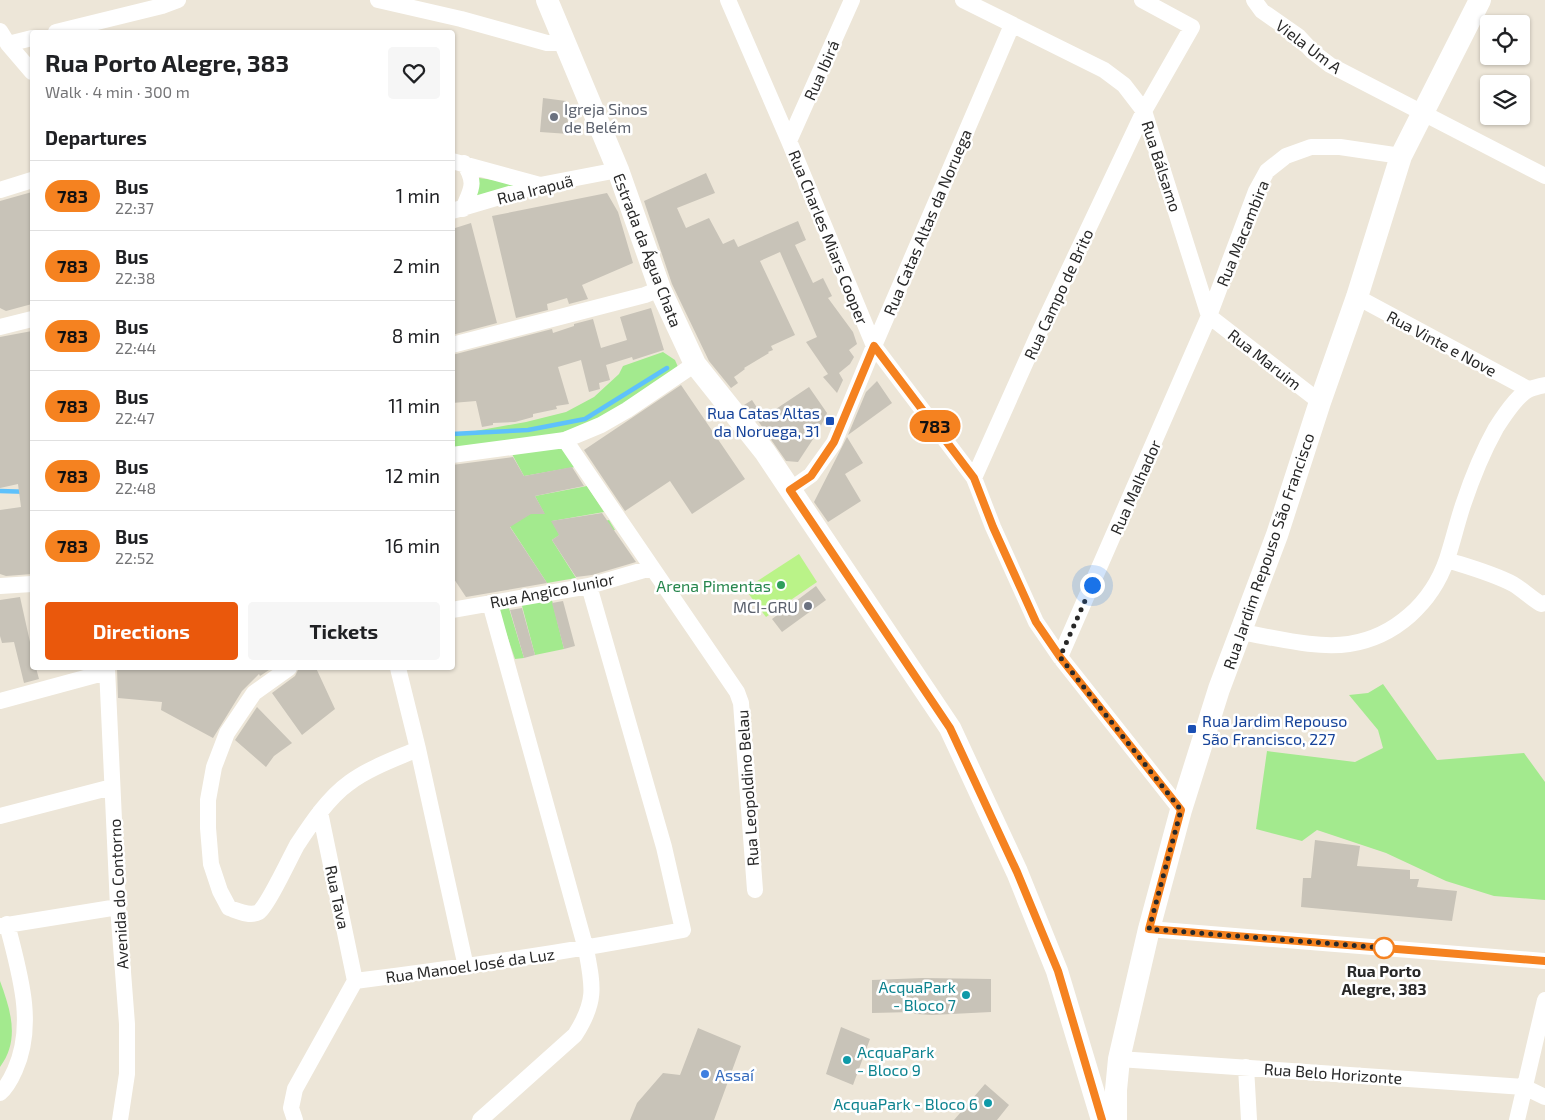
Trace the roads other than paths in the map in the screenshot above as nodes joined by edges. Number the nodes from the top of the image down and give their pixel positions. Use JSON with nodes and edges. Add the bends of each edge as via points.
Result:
{"nodes":[{"id":1,"x":178,"y":0,"type":"edge"},
{"id":2,"x":378,"y":0,"type":"edge"},
{"id":3,"x":547,"y":0,"type":"edge"},
{"id":4,"x":728,"y":0,"type":"edge"},
{"id":5,"x":852,"y":0,"type":"edge"},
{"id":6,"x":963,"y":0,"type":"edge"},
{"id":7,"x":1142,"y":0,"type":"edge"},
{"id":8,"x":1254,"y":0,"type":"edge"},
{"id":9,"x":1480,"y":0,"type":"edge"},
{"id":10,"x":163,"y":3,"type":"edge"},
{"id":11,"x":410,"y":4,"type":"edge"},
{"id":12,"x":1012,"y":25,"type":"junction"},
{"id":13,"x":63,"y":30,"type":"edge"},
{"id":14,"x":4,"y":38,"type":"edge"},
{"id":15,"x":30,"y":38,"type":"edge"},
{"id":16,"x":564,"y":43,"type":"junction"},
{"id":17,"x":30,"y":70,"type":"edge"},
{"id":18,"x":1144,"y":111,"type":"junction"},
{"id":19,"x":1423,"y":112,"type":"junction"},
{"id":20,"x":789,"y":141,"type":"junction"},
{"id":21,"x":1401,"y":156,"type":"junction"},
{"id":22,"x":458,"y":162,"type":"edge"},
{"id":23,"x":618,"y":170,"type":"junction"},
{"id":24,"x":1545,"y":176,"type":"edge"},
{"id":25,"x":30,"y":181,"type":"edge"},
{"id":26,"x":540,"y":185,"type":"junction"},
{"id":27,"x":0,"y":190,"type":"edge"},
{"id":28,"x":458,"y":210,"type":"edge"},
{"id":29,"x":660,"y":289,"type":"junction"},
{"id":30,"x":1356,"y":297,"type":"junction"},
{"id":31,"x":1210,"y":316,"type":"junction"},
{"id":32,"x":30,"y":320,"type":"edge"},
{"id":33,"x":0,"y":327,"type":"edge"},
{"id":34,"x":455,"y":344,"type":"edge"},
{"id":35,"x":874,"y":346,"type":"junction"},
{"id":36,"x":695,"y":364,"type":"junction"},
{"id":37,"x":1545,"y":385,"type":"edge"},
{"id":38,"x":1528,"y":390,"type":"junction"},
{"id":39,"x":1320,"y":402,"type":"junction"},
{"id":40,"x":564,"y":440,"type":"junction"},
{"id":41,"x":455,"y":455,"type":"edge"},
{"id":42,"x":974,"y":478,"type":"junction"},
{"id":43,"x":790,"y":490,"type":"junction"},
{"id":44,"x":1447,"y":560,"type":"junction"},
{"id":45,"x":651,"y":568,"type":"junction"},
{"id":46,"x":30,"y":584,"type":"edge"},
{"id":47,"x":0,"y":586,"type":"edge"},
{"id":48,"x":589,"y":586,"type":"junction"},
{"id":49,"x":490,"y":603,"type":"junction"},
{"id":50,"x":1545,"y":603,"type":"edge"},
{"id":51,"x":455,"y":609,"type":"edge"},
{"id":52,"x":1240,"y":632,"type":"junction"},
{"id":53,"x":1060,"y":657,"type":"junction"},
{"id":54,"x":107,"y":670,"type":"edge"},
{"id":55,"x":286,"y":670,"type":"edge"},
{"id":56,"x":398,"y":670,"type":"edge"},
{"id":57,"x":0,"y":701,"type":"edge"},
{"id":58,"x":418,"y":749,"type":"junction"},
{"id":59,"x":112,"y":786,"type":"junction"},
{"id":60,"x":1181,"y":810,"type":"junction"},
{"id":61,"x":320,"y":812,"type":"junction"},
{"id":62,"x":0,"y":816,"type":"edge"},
{"id":63,"x":755,"y":890,"type":"dead end"},
{"id":64,"x":118,"y":907,"type":"junction"},
{"id":65,"x":4,"y":925,"type":"edge"},
{"id":66,"x":1149,"y":929,"type":"junction"},
{"id":67,"x":586,"y":948,"type":"junction"},
{"id":68,"x":1545,"y":961,"type":"edge"},
{"id":69,"x":466,"y":967,"type":"junction"},
{"id":70,"x":355,"y":981,"type":"junction"},
{"id":71,"x":1545,"y":1000,"type":"edge"},
{"id":72,"x":1118,"y":1059,"type":"junction"},
{"id":73,"x":1246,"y":1067,"type":"junction"},
{"id":74,"x":1524,"y":1087,"type":"junction"},
{"id":75,"x":0,"y":1092,"type":"edge"},
{"id":76,"x":1545,"y":1097,"type":"edge"},
{"id":77,"x":120,"y":1120,"type":"edge"},
{"id":78,"x":295,"y":1120,"type":"edge"},
{"id":79,"x":480,"y":1120,"type":"edge"},
{"id":80,"x":1102,"y":1120,"type":"edge"},
{"id":81,"x":1116,"y":1120,"type":"edge"},
{"id":82,"x":1249,"y":1120,"type":"edge"},
{"id":83,"x":1517,"y":1120,"type":"edge"}],
"edges":[{"from":1,"to":10,"type":"street"},
{"from":2,"to":11,"type":"street"},
{"from":3,"to":16,"type":"street","name":"Estrada da Água Chata"},
{"from":4,"to":20,"type":"street","name":"Rua Charles Miars Cooper"},
{"from":5,"to":20,"type":"street","name":"Rua Ibirá"},
{"from":6,"to":12,"type":"street","name":"Rua Bálsamo"},
{"from":7,"to":18,"type":"street","name":"Rua Campo de Brito","via":[[1192,27]]},
{"from":8,"to":19,"type":"street","name":"Viela Um A","via":[[1262,11],[1298,36],[1330,66]]},
{"from":9,"to":19,"type":"street","name":"Rua Jardim Repouso São Francisco"},
{"from":10,"to":13,"type":"street"},
{"from":11,"to":16,"type":"street","via":[[547,43]]},
{"from":12,"to":18,"type":"street","name":"Rua Bálsamo","via":[[1104,70],[1124,85]]},
{"from":12,"to":35,"type":"street","name":"Rua Catas Altas da Noruega"},
{"from":14,"to":15,"type":"street"},
{"from":14,"to":17,"type":"street"},
{"from":16,"to":23,"type":"street","name":"Estrada da Água Chata"},
{"from":18,"to":31,"type":"street","name":"Rua Bálsamo"},
{"from":18,"to":42,"type":"street","name":"Rua Campo de Brito"},
{"from":19,"to":21,"type":"street","name":"Rua Jardim Repouso São Francisco"},
{"from":19,"to":24,"type":"street","name":"Viela Um A"},
{"from":20,"to":35,"type":"street","name":"Rua Charles Miars Cooper"},
{"from":21,"to":30,"type":"street","name":"Rua Jardim Repouso São Francisco"},
{"from":21,"to":31,"type":"street","name":"Rua Macambira","via":[[1340,147],[1311,147],[1286,156],[1267,171],[1256,191]]},
{"from":22,"to":26,"type":"street"},
{"from":22,"to":28,"type":"street","via":[[471,174],[472,185]]},
{"from":23,"to":26,"type":"street","name":"Rua Irapuã"},
{"from":23,"to":29,"type":"street","name":"Estrada da Água Chata"},
{"from":25,"to":27,"type":"street"},
{"from":26,"to":28,"type":"street","name":"Rua Irapuã"},
{"from":29,"to":34,"type":"street"},
{"from":29,"to":36,"type":"street","name":"Estrada da Água Chata"},
{"from":30,"to":38,"type":"street","name":"Rua Vinte e Nove"},
{"from":30,"to":39,"type":"street","name":"Rua Jardim Repouso São Francisco"},
{"from":31,"to":39,"type":"street","name":"Rua Maruim"},
{"from":31,"to":53,"type":"street","name":"Rua Malhador"},
{"from":32,"to":33,"type":"street"},
{"from":35,"to":42,"type":"street","name":"Rua Charles Miars Cooper"},
{"from":35,"to":43,"type":"street","name":"Rua Catas Altas da Noruega","via":[[834,442],[811,476]]},
{"from":36,"to":40,"type":"street","via":[[601,425]]},
{"from":36,"to":43,"type":"street","name":"Estrada da Água Chata","via":[[765,452]]},
{"from":37,"to":38,"type":"street"},
{"from":38,"to":44,"type":"street","via":[[1505,412],[1486,446],[1473,474]]},
{"from":39,"to":52,"type":"street","name":"Rua Jardim Repouso São Francisco","via":[[1277,535]]},
{"from":40,"to":41,"type":"street"},
{"from":40,"to":45,"type":"street","name":"Rua Leopoldino Belau"},
{"from":42,"to":53,"type":"street","name":"Rua Charles Miars Cooper","via":[[1036,622]]},
{"from":43,"to":80,"type":"street","name":"Estrada da Água Chata","via":[[950,728],[1017,872],[1058,971]]},
{"from":44,"to":50,"type":"street","via":[[1511,583],[1541,604]]},
{"from":44,"to":52,"type":"street","via":[[1431,594],[1411,615],[1368,640],[1317,644]]},
{"from":45,"to":48,"type":"street","name":"Rua Angico Junior"},
{"from":45,"to":63,"type":"street","name":"Rua Leopoldino Belau","via":[[737,692],[741,703]]},
{"from":46,"to":47,"type":"street"},
{"from":48,"to":49,"type":"street","name":"Rua Angico Junior"},
{"from":48,"to":67,"type":"street","name":"Rua Manoel José da Luz","via":[[664,847],[683,930]]},
{"from":49,"to":51,"type":"street","name":"Rua Angico Junior"},
{"from":49,"to":67,"type":"street"},
{"from":52,"to":60,"type":"street","name":"Rua Jardim Repouso São Francisco"},
{"from":53,"to":60,"type":"street","name":"Rua Charles Miars Cooper"},
{"from":54,"to":57,"type":"street"},
{"from":54,"to":59,"type":"street","name":"Avenida do Contorno"},
{"from":55,"to":61,"type":"street","via":[[254,693],[227,733],[214,767],[208,828],[211,864],[229,908],[246,914],[258,912]]},
{"from":56,"to":58,"type":"street"},
{"from":58,"to":61,"type":"street","via":[[348,784]]},
{"from":58,"to":69,"type":"street"},
{"from":59,"to":62,"type":"street"},
{"from":59,"to":64,"type":"street","name":"Avenida do Contorno"},
{"from":60,"to":66,"type":"street","name":"Rua Jardim Repouso São Francisco"},
{"from":61,"to":70,"type":"street","name":"Rua Tava"},
{"from":64,"to":65,"type":"street"},
{"from":64,"to":77,"type":"street","name":"Avenida do Contorno","via":[[127,1024],[127,1074]]},
{"from":65,"to":75,"type":"street","via":[[24,998],[25,1029],[20,1058],[5,1089]]},
{"from":66,"to":68,"type":"street"},
{"from":66,"to":72,"type":"street","name":"Rua Jardim Repouso São Francisco"},
{"from":67,"to":69,"type":"street","name":"Rua Manoel José da Luz"},
{"from":67,"to":79,"type":"street","via":[[593,983],[591,1004],[575,1035]]},
{"from":69,"to":70,"type":"street","name":"Rua Manoel José da Luz"},
{"from":70,"to":78,"type":"street","via":[[295,1089],[291,1108]]},
{"from":71,"to":74,"type":"street"},
{"from":72,"to":73,"type":"street","name":"Rua Belo Horizonte"},
{"from":72,"to":81,"type":"street","name":"Rua Jardim Repouso São Francisco"},
{"from":73,"to":74,"type":"street","name":"Rua Belo Horizonte"},
{"from":73,"to":82,"type":"street"},
{"from":74,"to":76,"type":"street","name":"Rua Belo Horizonte"},
{"from":74,"to":83,"type":"street"}]}
